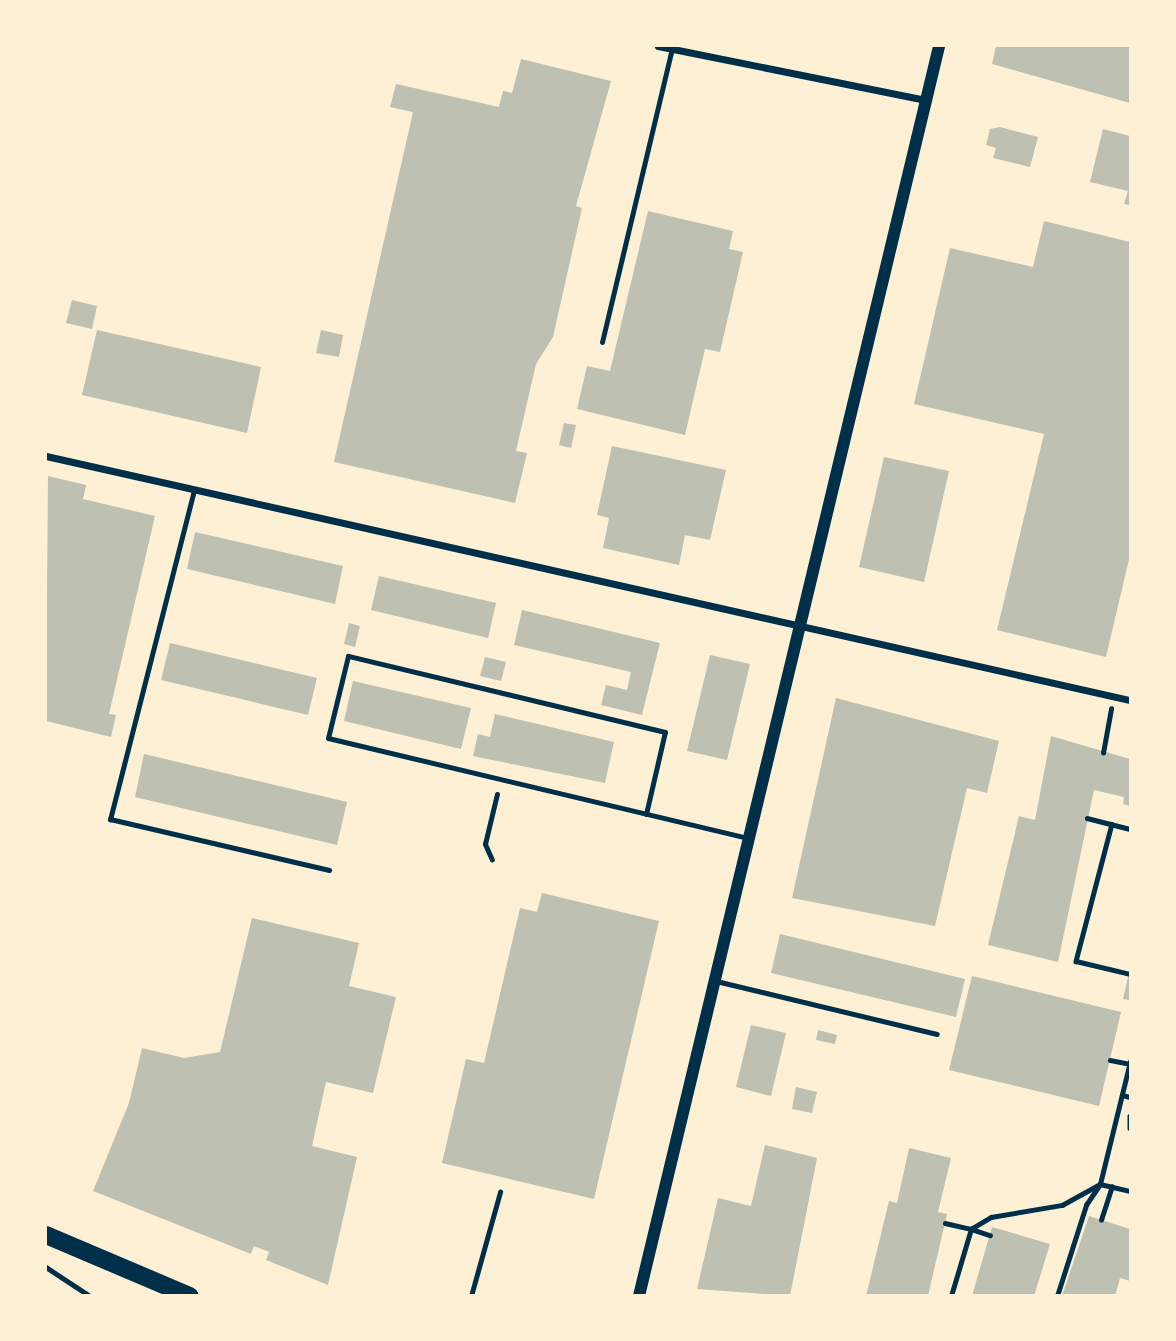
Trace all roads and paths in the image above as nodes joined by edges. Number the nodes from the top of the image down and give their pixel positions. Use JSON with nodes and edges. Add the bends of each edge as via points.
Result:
{"nodes":[{"id":1,"x":658,"y":46,"type":"edge"},
{"id":2,"x":939,"y":46,"type":"edge"},
{"id":3,"x":672,"y":48,"type":"junction"},
{"id":4,"x":926,"y":100,"type":"junction"},
{"id":5,"x":602,"y":342,"type":"dead end"},
{"id":6,"x":46,"y":456,"type":"edge"},
{"id":7,"x":194,"y":490,"type":"junction"},
{"id":8,"x":803,"y":625,"type":"junction"},
{"id":9,"x":1114,"y":697,"type":"junction"},
{"id":10,"x":1130,"y":700,"type":"edge"},
{"id":11,"x":1103,"y":753,"type":"dead end"},
{"id":12,"x":501,"y":779,"type":"junction"},
{"id":13,"x":646,"y":814,"type":"junction"},
{"id":14,"x":1087,"y":818,"type":"dead end"},
{"id":15,"x":1112,"y":824,"type":"junction"},
{"id":16,"x":1130,"y":829,"type":"edge"},
{"id":17,"x":750,"y":839,"type":"junction"},
{"id":18,"x":492,"y":860,"type":"dead end"},
{"id":19,"x":329,"y":870,"type":"dead end"},
{"id":20,"x":1130,"y":974,"type":"edge"},
{"id":21,"x":716,"y":981,"type":"junction"},
{"id":22,"x":937,"y":1034,"type":"dead end"},
{"id":23,"x":1110,"y":1060,"type":"dead end"},
{"id":24,"x":1130,"y":1063,"type":"edge"},
{"id":25,"x":1122,"y":1095,"type":"junction"},
{"id":26,"x":1130,"y":1097,"type":"edge"},
{"id":27,"x":1130,"y":1116,"type":"edge"},
{"id":28,"x":1130,"y":1128,"type":"edge"},
{"id":29,"x":1100,"y":1184,"type":"junction"},
{"id":30,"x":1112,"y":1187,"type":"junction"},
{"id":31,"x":1130,"y":1191,"type":"edge"},
{"id":32,"x":500,"y":1192,"type":"dead end"},
{"id":33,"x":1101,"y":1220,"type":"dead end"},
{"id":34,"x":945,"y":1223,"type":"dead end"},
{"id":35,"x":971,"y":1229,"type":"junction"},
{"id":36,"x":46,"y":1235,"type":"edge"},
{"id":37,"x":990,"y":1235,"type":"dead end"},
{"id":38,"x":46,"y":1267,"type":"edge"},
{"id":39,"x":90,"y":1296,"type":"edge"},
{"id":40,"x":190,"y":1296,"type":"edge"},
{"id":41,"x":471,"y":1296,"type":"edge"},
{"id":42,"x":639,"y":1296,"type":"edge"},
{"id":43,"x":951,"y":1296,"type":"edge"},
{"id":44,"x":1057,"y":1296,"type":"edge"}],
"edges":[{"from":1,"to":3,"type":"street"},
{"from":2,"to":4,"type":"street"},
{"from":3,"to":4,"type":"street"},
{"from":3,"to":5,"type":"lane"},
{"from":4,"to":8,"type":"street"},
{"from":6,"to":7,"type":"street"},
{"from":7,"to":8,"type":"street"},
{"from":7,"to":19,"type":"lane","via":[[110,819]]},
{"from":8,"to":9,"type":"street"},
{"from":8,"to":17,"type":"street"},
{"from":9,"to":10,"type":"street"},
{"from":9,"to":11,"type":"path"},
{"from":12,"to":13,"type":"lane"},
{"from":12,"to":13,"type":"lane","via":[[328,738],[348,656],[665,732]]},
{"from":12,"to":18,"type":"path","via":[[485,844]]},
{"from":13,"to":17,"type":"lane"},
{"from":14,"to":15,"type":"path"},
{"from":15,"to":16,"type":"path"},
{"from":15,"to":20,"type":"path","via":[[1076,961]]},
{"from":17,"to":21,"type":"street"},
{"from":21,"to":22,"type":"lane"},
{"from":21,"to":42,"type":"street"},
{"from":23,"to":24,"type":"path"},
{"from":24,"to":25,"type":"path"},
{"from":25,"to":26,"type":"path"},
{"from":25,"to":29,"type":"path"},
{"from":27,"to":28,"type":"path"},
{"from":29,"to":30,"type":"path"},
{"from":29,"to":35,"type":"path","via":[[1062,1205],[1004,1213]]},
{"from":29,"to":44,"type":"path","via":[[1086,1205]]},
{"from":30,"to":31,"type":"path"},
{"from":30,"to":33,"type":"path"},
{"from":32,"to":41,"type":"path"},
{"from":34,"to":35,"type":"path"},
{"from":35,"to":37,"type":"path"},
{"from":35,"to":43,"type":"path"},
{"from":36,"to":40,"type":"main road"},
{"from":38,"to":39,"type":"path"}]}
